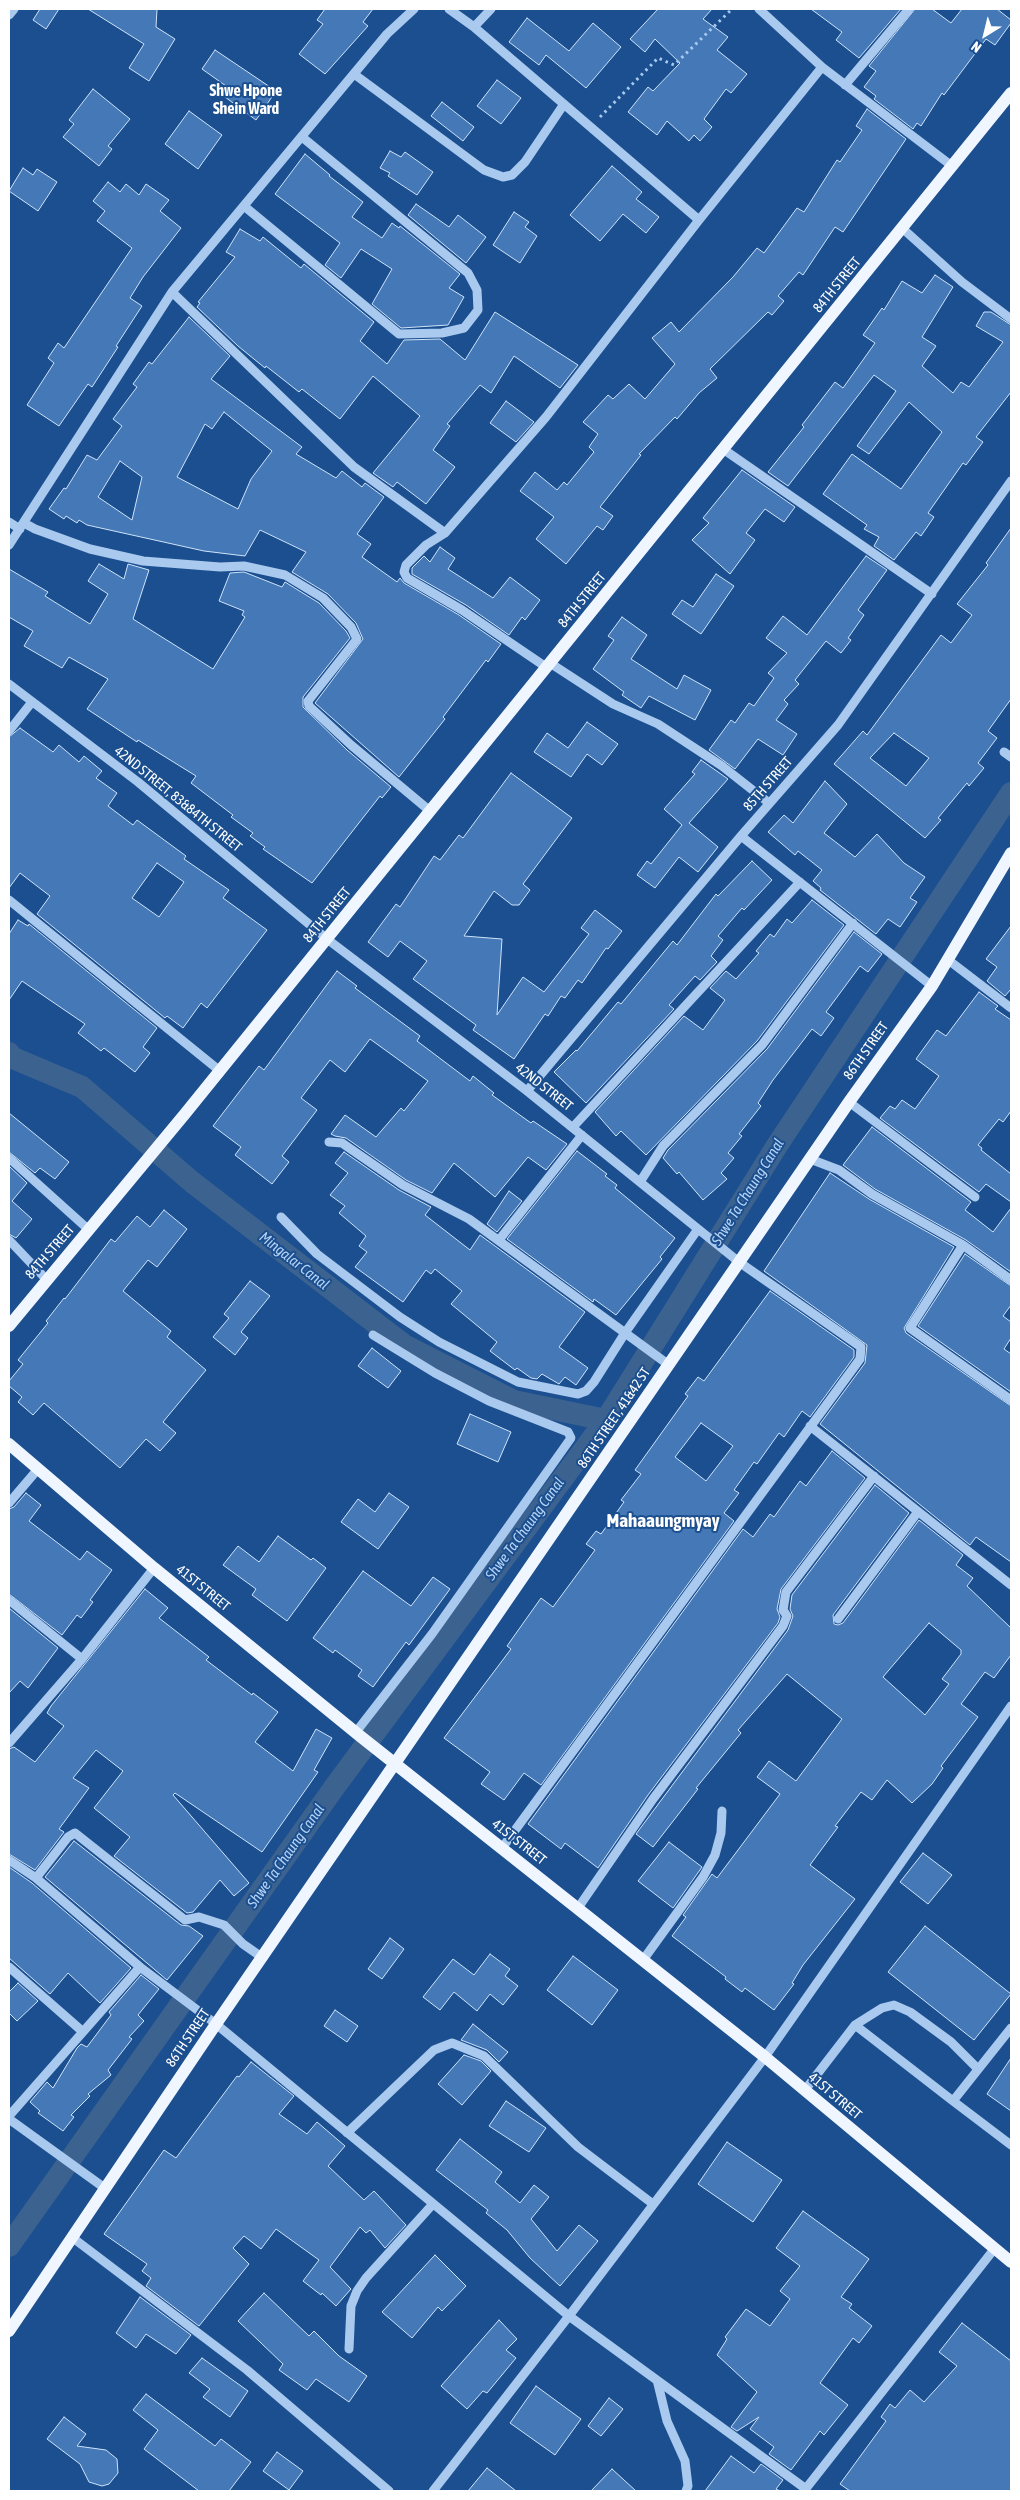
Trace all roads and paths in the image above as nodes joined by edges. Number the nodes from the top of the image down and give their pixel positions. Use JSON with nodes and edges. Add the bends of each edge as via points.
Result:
{"nodes":[{"id":1,"x":14,"y":9,"type":"edge"},
{"id":2,"x":449,"y":9,"type":"edge"},
{"id":3,"x":491,"y":9,"type":"edge"},
{"id":4,"x":732,"y":9,"type":"edge"},
{"id":5,"x":759,"y":9,"type":"edge"},
{"id":6,"x":909,"y":9,"type":"edge"},
{"id":7,"x":407,"y":10,"type":"edge"},
{"id":8,"x":9,"y":15,"type":"edge"},
{"id":9,"x":474,"y":28,"type":"junction"},
{"id":10,"x":822,"y":67,"type":"junction"},
{"id":11,"x":354,"y":74,"type":"junction"},
{"id":12,"x":845,"y":85,"type":"junction"},
{"id":13,"x":1011,"y":93,"type":"edge"},
{"id":14,"x":564,"y":104,"type":"junction"},
{"id":15,"x":591,"y":127,"type":"junction"},
{"id":16,"x":302,"y":137,"type":"junction"},
{"id":17,"x":952,"y":166,"type":"junction"},
{"id":18,"x":244,"y":206,"type":"junction"},
{"id":19,"x":699,"y":220,"type":"junction"},
{"id":20,"x":902,"y":228,"type":"junction"},
{"id":21,"x":172,"y":292,"type":"junction"},
{"id":22,"x":1011,"y":319,"type":"edge"},
{"id":23,"x":723,"y":449,"type":"junction"},
{"id":24,"x":1011,"y":481,"type":"edge"},
{"id":25,"x":9,"y":522,"type":"edge"},
{"id":26,"x":22,"y":526,"type":"junction"},
{"id":27,"x":445,"y":533,"type":"junction"},
{"id":28,"x":9,"y":545,"type":"edge"},
{"id":29,"x":932,"y":594,"type":"junction"},
{"id":30,"x":548,"y":665,"type":"junction"},
{"id":31,"x":9,"y":684,"type":"edge"},
{"id":32,"x":32,"y":702,"type":"junction"},
{"id":33,"x":9,"y":731,"type":"edge"},
{"id":34,"x":769,"y":803,"type":"junction"},
{"id":35,"x":430,"y":811,"type":"junction"},
{"id":36,"x":741,"y":836,"type":"junction"},
{"id":37,"x":1011,"y":853,"type":"edge"},
{"id":38,"x":800,"y":882,"type":"junction"},
{"id":39,"x":9,"y":900,"type":"edge"},
{"id":40,"x":853,"y":923,"type":"junction"},
{"id":41,"x":327,"y":939,"type":"junction"},
{"id":42,"x":947,"y":959,"type":"junction"},
{"id":43,"x":932,"y":986,"type":"junction"},
{"id":44,"x":1011,"y":1008,"type":"edge"},
{"id":45,"x":220,"y":1071,"type":"junction"},
{"id":46,"x":527,"y":1091,"type":"junction"},
{"id":47,"x":849,"y":1102,"type":"junction"},
{"id":48,"x":573,"y":1128,"type":"junction"},
{"id":49,"x":582,"y":1135,"type":"junction"},
{"id":50,"x":329,"y":1142,"type":"dead end"},
{"id":51,"x":9,"y":1158,"type":"edge"},
{"id":52,"x":810,"y":1159,"type":"junction"},
{"id":53,"x":640,"y":1182,"type":"junction"},
{"id":54,"x":976,"y":1197,"type":"dead end"},
{"id":55,"x":281,"y":1217,"type":"dead end"},
{"id":56,"x":89,"y":1230,"type":"junction"},
{"id":57,"x":700,"y":1230,"type":"junction"},
{"id":58,"x":9,"y":1240,"type":"edge"},
{"id":59,"x":499,"y":1240,"type":"junction"},
{"id":60,"x":963,"y":1245,"type":"junction"},
{"id":61,"x":739,"y":1262,"type":"junction"},
{"id":62,"x":46,"y":1279,"type":"junction"},
{"id":63,"x":1011,"y":1280,"type":"edge"},
{"id":64,"x":9,"y":1326,"type":"edge"},
{"id":65,"x":373,"y":1334,"type":"dead end"},
{"id":66,"x":628,"y":1335,"type":"junction"},
{"id":67,"x":669,"y":1364,"type":"junction"},
{"id":68,"x":1011,"y":1400,"type":"edge"},
{"id":69,"x":810,"y":1426,"type":"junction"},
{"id":70,"x":9,"y":1444,"type":"edge"},
{"id":71,"x":38,"y":1469,"type":"junction"},
{"id":72,"x":874,"y":1476,"type":"junction"},
{"id":73,"x":9,"y":1503,"type":"edge"},
{"id":74,"x":918,"y":1513,"type":"junction"},
{"id":75,"x":154,"y":1568,"type":"junction"},
{"id":76,"x":1011,"y":1586,"type":"edge"},
{"id":77,"x":9,"y":1600,"type":"edge"},
{"id":78,"x":838,"y":1619,"type":"dead end"},
{"id":79,"x":82,"y":1659,"type":"junction"},
{"id":80,"x":1011,"y":1706,"type":"edge"},
{"id":81,"x":358,"y":1734,"type":"junction"},
{"id":82,"x":9,"y":1743,"type":"edge"},
{"id":83,"x":392,"y":1762,"type":"junction"},
{"id":84,"x":722,"y":1811,"type":"dead end"},
{"id":85,"x":502,"y":1848,"type":"junction"},
{"id":86,"x":9,"y":1860,"type":"edge"},
{"id":87,"x":36,"y":1878,"type":"junction"},
{"id":88,"x":578,"y":1908,"type":"junction"},
{"id":89,"x":263,"y":1958,"type":"junction"},
{"id":90,"x":643,"y":1960,"type":"junction"},
{"id":91,"x":140,"y":1967,"type":"junction"},
{"id":92,"x":9,"y":1968,"type":"edge"},
{"id":93,"x":216,"y":2024,"type":"junction"},
{"id":94,"x":855,"y":2025,"type":"junction"},
{"id":95,"x":1011,"y":2028,"type":"edge"},
{"id":96,"x":82,"y":2031,"type":"junction"},
{"id":97,"x":765,"y":2057,"type":"junction"},
{"id":98,"x":978,"y":2069,"type":"junction"},
{"id":99,"x":805,"y":2090,"type":"junction"},
{"id":100,"x":952,"y":2101,"type":"junction"},
{"id":101,"x":9,"y":2118,"type":"edge"},
{"id":102,"x":347,"y":2132,"type":"junction"},
{"id":103,"x":1011,"y":2146,"type":"edge"},
{"id":104,"x":106,"y":2189,"type":"junction"},
{"id":105,"x":433,"y":2204,"type":"junction"},
{"id":106,"x":653,"y":2204,"type":"junction"},
{"id":107,"x":73,"y":2238,"type":"junction"},
{"id":108,"x":995,"y":2248,"type":"junction"},
{"id":109,"x":1011,"y":2262,"type":"edge"},
{"id":110,"x":569,"y":2316,"type":"junction"},
{"id":111,"x":9,"y":2331,"type":"edge"},
{"id":112,"x":349,"y":2349,"type":"dead end"},
{"id":113,"x":656,"y":2380,"type":"junction"},
{"id":114,"x":385,"y":2490,"type":"edge"},
{"id":115,"x":805,"y":2490,"type":"edge"},
{"id":116,"x":433,"y":2491,"type":"edge"},
{"id":117,"x":686,"y":2491,"type":"edge"}],
"edges":[{"from":1,"to":8,"type":"street"},
{"from":2,"to":9,"type":"street"},
{"from":3,"to":9,"type":"street"},
{"from":4,"to":15,"type":"path","via":[[674,65],[658,58]]},
{"from":5,"to":10,"type":"street"},
{"from":6,"to":12,"type":"street"},
{"from":7,"to":11,"type":"street"},
{"from":9,"to":14,"type":"street"},
{"from":10,"to":12,"type":"street"},
{"from":10,"to":19,"type":"street"},
{"from":11,"to":14,"type":"street","via":[[484,170],[503,177],[512,175],[524,162]]},
{"from":11,"to":16,"type":"street"},
{"from":12,"to":17,"type":"street"},
{"from":13,"to":17,"type":"main road","name":"84TH STREET"},
{"from":14,"to":15,"type":"street"},
{"from":15,"to":19,"type":"street"},
{"from":16,"to":18,"type":"street"},
{"from":16,"to":18,"type":"street","via":[[468,274],[477,290],[478,310],[464,328],[442,333],[399,334]]},
{"from":17,"to":20,"type":"main road","name":"84TH STREET"},
{"from":18,"to":21,"type":"street"},
{"from":19,"to":27,"type":"street","via":[[546,417]]},
{"from":20,"to":22,"type":"street","via":[[962,282]]},
{"from":20,"to":23,"type":"main road","name":"84TH STREET"},
{"from":21,"to":26,"type":"street"},
{"from":21,"to":27,"type":"street","via":[[354,468]]},
{"from":23,"to":29,"type":"street"},
{"from":23,"to":30,"type":"main road","name":"84TH STREET"},
{"from":24,"to":29,"type":"street","name":"85TH STREET"},
{"from":25,"to":26,"type":"street"},
{"from":26,"to":28,"type":"street"},
{"from":26,"to":35,"type":"street","via":[[90,549],[143,561],[244,566],[285,575],[323,598],[351,627],[357,639],[308,701],[308,706]]},
{"from":27,"to":30,"type":"street","via":[[406,564],[404,572],[407,578]]},
{"from":29,"to":34,"type":"street","name":"85TH STREET","via":[[838,724]]},
{"from":30,"to":34,"type":"street","via":[[612,704],[658,724],[722,766]]},
{"from":30,"to":35,"type":"main road","name":"84TH STREET"},
{"from":31,"to":32,"type":"street","name":"42ND STREET, 83&84TH STREET"},
{"from":32,"to":33,"type":"street"},
{"from":32,"to":41,"type":"street","name":"42ND STREET, 83&84TH STREET","via":[[138,782]]},
{"from":34,"to":36,"type":"street","name":"85TH STREET"},
{"from":35,"to":41,"type":"main road","name":"84TH STREET"},
{"from":36,"to":38,"type":"street"},
{"from":36,"to":46,"type":"street","name":"85TH STREET"},
{"from":37,"to":42,"type":"main road","name":"86TH STREET"},
{"from":38,"to":40,"type":"street"},
{"from":38,"to":48,"type":"street"},
{"from":39,"to":45,"type":"street"},
{"from":40,"to":43,"type":"street"},
{"from":40,"to":53,"type":"street","via":[[762,1045],[663,1146]]},
{"from":41,"to":45,"type":"main road","name":"84TH STREET"},
{"from":41,"to":46,"type":"street","name":"42ND STREET"},
{"from":42,"to":43,"type":"main road","name":"86TH STREET"},
{"from":42,"to":44,"type":"street"},
{"from":43,"to":47,"type":"main road","name":"86TH STREET"},
{"from":45,"to":56,"type":"main road","name":"84TH STREET"},
{"from":46,"to":48,"type":"street","name":"42ND STREET"},
{"from":47,"to":52,"type":"main road","name":"86TH STREET"},
{"from":47,"to":54,"type":"street"},
{"from":48,"to":49,"type":"street","name":"42ND STREET"},
{"from":49,"to":53,"type":"street","name":"42ND STREET"},
{"from":49,"to":59,"type":"street"},
{"from":50,"to":59,"type":"street","via":[[342,1143],[404,1185],[469,1219]]},
{"from":51,"to":56,"type":"street"},
{"from":52,"to":60,"type":"street","via":[[839,1170],[872,1194]]},
{"from":52,"to":61,"type":"main road","name":"86TH STREET"},
{"from":53,"to":57,"type":"street","name":"42ND STREET"},
{"from":55,"to":66,"type":"street","via":[[317,1254],[400,1317],[439,1342],[518,1382],[578,1394],[586,1391]]},
{"from":56,"to":62,"type":"main road","name":"84TH STREET"},
{"from":57,"to":61,"type":"street","name":"42ND STREET"},
{"from":57,"to":66,"type":"street"},
{"from":58,"to":62,"type":"street"},
{"from":59,"to":66,"type":"street"},
{"from":60,"to":63,"type":"street"},
{"from":60,"to":68,"type":"street","via":[[910,1328]]},
{"from":61,"to":67,"type":"main road","name":"86TH STREET, 41&42 ST"},
{"from":61,"to":69,"type":"street","name":"42ND STREET","via":[[861,1348],[860,1359]]},
{"from":62,"to":64,"type":"main road","name":"84TH STREET"},
{"from":65,"to":81,"type":"street","via":[[443,1377],[489,1401],[568,1432],[571,1438]]},
{"from":66,"to":67,"type":"street"},
{"from":67,"to":83,"type":"main road","name":"86TH STREET, 41&42 ST"},
{"from":69,"to":72,"type":"street"},
{"from":69,"to":85,"type":"street"},
{"from":70,"to":71,"type":"main road","name":"41ST STREET"},
{"from":71,"to":73,"type":"street"},
{"from":71,"to":75,"type":"main road","name":"41ST STREET"},
{"from":72,"to":74,"type":"street"},
{"from":72,"to":88,"type":"street","via":[[786,1592],[783,1626],[653,1799]]},
{"from":74,"to":76,"type":"street"},
{"from":74,"to":78,"type":"street"},
{"from":75,"to":79,"type":"street"},
{"from":75,"to":81,"type":"main road","name":"41ST STREET"},
{"from":77,"to":79,"type":"street"},
{"from":79,"to":82,"type":"street"},
{"from":80,"to":97,"type":"street"},
{"from":81,"to":83,"type":"main road","name":"41ST STREET"},
{"from":83,"to":85,"type":"main road","name":"41ST STREET"},
{"from":83,"to":89,"type":"main road","name":"86TH STREET"},
{"from":84,"to":90,"type":"street","via":[[715,1855],[703,1877]]},
{"from":85,"to":88,"type":"main road","name":"41ST STREET"},
{"from":86,"to":87,"type":"street"},
{"from":87,"to":89,"type":"street","via":[[68,1837],[75,1833],[185,1920],[199,1917],[224,1925]]},
{"from":87,"to":91,"type":"street"},
{"from":88,"to":90,"type":"main road","name":"41ST STREET"},
{"from":89,"to":93,"type":"main road","name":"86TH STREET"},
{"from":90,"to":97,"type":"main road","name":"41ST STREET"},
{"from":91,"to":93,"type":"street"},
{"from":91,"to":96,"type":"street"},
{"from":92,"to":96,"type":"street"},
{"from":93,"to":102,"type":"street"},
{"from":93,"to":104,"type":"main road","name":"86TH STREET"},
{"from":94,"to":98,"type":"street","via":[[882,2008],[894,2005],[910,2012],[951,2042]]},
{"from":94,"to":99,"type":"street"},
{"from":94,"to":100,"type":"street"},
{"from":95,"to":98,"type":"street"},
{"from":96,"to":101,"type":"street"},
{"from":97,"to":99,"type":"main road","name":"41ST STREET"},
{"from":97,"to":106,"type":"street"},
{"from":98,"to":100,"type":"street"},
{"from":99,"to":108,"type":"main road","name":"41ST STREET"},
{"from":100,"to":103,"type":"street"},
{"from":101,"to":104,"type":"street"},
{"from":102,"to":105,"type":"street"},
{"from":102,"to":106,"type":"street","via":[[434,2050],[452,2043],[484,2056],[578,2147]]},
{"from":104,"to":107,"type":"main road","name":"86TH STREET"},
{"from":105,"to":110,"type":"street"},
{"from":105,"to":112,"type":"street","via":[[357,2290],[352,2306]]},
{"from":106,"to":110,"type":"street"},
{"from":107,"to":111,"type":"main road","name":"86TH STREET"},
{"from":107,"to":114,"type":"street","via":[[247,2370]]},
{"from":108,"to":109,"type":"main road","name":"41ST STREET"},
{"from":108,"to":115,"type":"street"},
{"from":110,"to":113,"type":"street"},
{"from":110,"to":116,"type":"street"},
{"from":113,"to":115,"type":"street"},
{"from":113,"to":117,"type":"street","via":[[667,2421],[685,2461]]}]}
